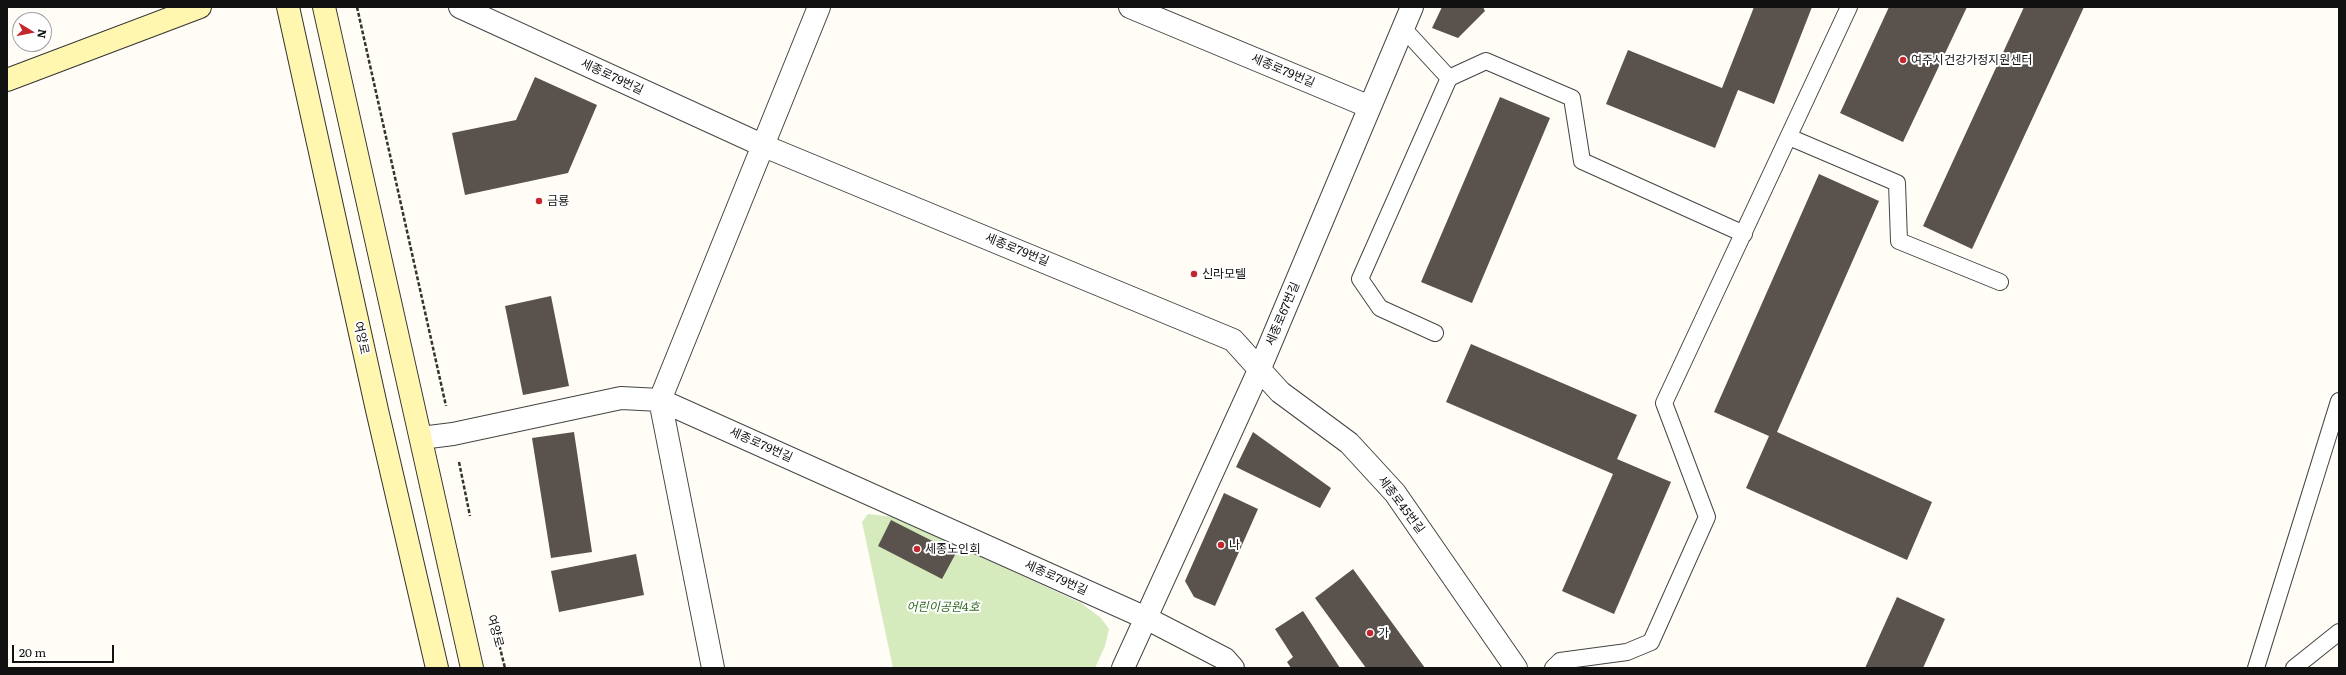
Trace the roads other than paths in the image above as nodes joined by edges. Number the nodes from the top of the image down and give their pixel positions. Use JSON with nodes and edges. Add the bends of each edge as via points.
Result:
{"nodes":[{"id":1,"x":200,"y":7,"type":"edge"},
{"id":2,"x":288,"y":7,"type":"edge"},
{"id":3,"x":324,"y":7,"type":"edge"},
{"id":4,"x":460,"y":7,"type":"edge"},
{"id":5,"x":819,"y":7,"type":"edge"},
{"id":6,"x":1130,"y":7,"type":"edge"},
{"id":7,"x":1412,"y":7,"type":"edge"},
{"id":8,"x":1849,"y":7,"type":"edge"},
{"id":9,"x":1402,"y":27,"type":"junction"},
{"id":10,"x":1449,"y":78,"type":"junction"},
{"id":11,"x":7,"y":80,"type":"edge"},
{"id":12,"x":1370,"y":107,"type":"junction"},
{"id":13,"x":1789,"y":137,"type":"junction"},
{"id":14,"x":764,"y":146,"type":"junction"},
{"id":15,"x":1744,"y":234,"type":"junction"},
{"id":16,"x":2000,"y":282,"type":"dead end"},
{"id":17,"x":1435,"y":333,"type":"dead end"},
{"id":18,"x":1260,"y":368,"type":"junction"},
{"id":19,"x":660,"y":400,"type":"junction"},
{"id":20,"x":2339,"y":402,"type":"edge"},
{"id":21,"x":421,"y":438,"type":"junction"},
{"id":22,"x":1146,"y":618,"type":"junction"},
{"id":23,"x":2339,"y":632,"type":"edge"},
{"id":24,"x":437,"y":668,"type":"edge"},
{"id":25,"x":472,"y":668,"type":"edge"},
{"id":26,"x":713,"y":668,"type":"edge"},
{"id":27,"x":1123,"y":668,"type":"edge"},
{"id":28,"x":1233,"y":668,"type":"edge"},
{"id":29,"x":1516,"y":668,"type":"edge"},
{"id":30,"x":1553,"y":668,"type":"edge"},
{"id":31,"x":2256,"y":668,"type":"edge"},
{"id":32,"x":2294,"y":668,"type":"edge"}],
"edges":[{"from":1,"to":11,"type":"street"},
{"from":2,"to":24,"type":"street","name":"여양로"},
{"from":3,"to":21,"type":"street"},
{"from":4,"to":14,"type":"street","name":"세종로79번길"},
{"from":5,"to":14,"type":"street"},
{"from":6,"to":12,"type":"street","name":"세종로79번길"},
{"from":7,"to":9,"type":"street","name":"세종로67번길"},
{"from":8,"to":13,"type":"lane"},
{"from":9,"to":10,"type":"lane"},
{"from":9,"to":12,"type":"street","name":"세종로67번길"},
{"from":10,"to":15,"type":"lane","via":[[1486,61],[1572,98],[1582,161]]},
{"from":10,"to":17,"type":"lane","via":[[1360,278],[1380,308]]},
{"from":12,"to":18,"type":"street","name":"세종로67번길"},
{"from":13,"to":15,"type":"lane"},
{"from":13,"to":16,"type":"lane","via":[[1897,184],[1898,241]]},
{"from":14,"to":18,"type":"street","name":"세종로79번길","via":[[1233,340]]},
{"from":14,"to":19,"type":"street"},
{"from":15,"to":30,"type":"lane","via":[[1664,403],[1707,517],[1651,642],[1627,652],[1560,661]]},
{"from":18,"to":22,"type":"street","name":"세종로67번길"},
{"from":18,"to":29,"type":"street","name":"세종로45번길","via":[[1280,392],[1349,444],[1395,493]]},
{"from":19,"to":21,"type":"street","name":"세종로79번길","via":[[621,398],[453,434]]},
{"from":19,"to":22,"type":"street","name":"세종로79번길"},
{"from":19,"to":26,"type":"street"},
{"from":20,"to":31,"type":"lane"},
{"from":21,"to":25,"type":"street"},
{"from":22,"to":27,"type":"street","name":"세종로67번길"},
{"from":22,"to":28,"type":"street","via":[[1225,659]]},
{"from":23,"to":32,"type":"lane"}]}
